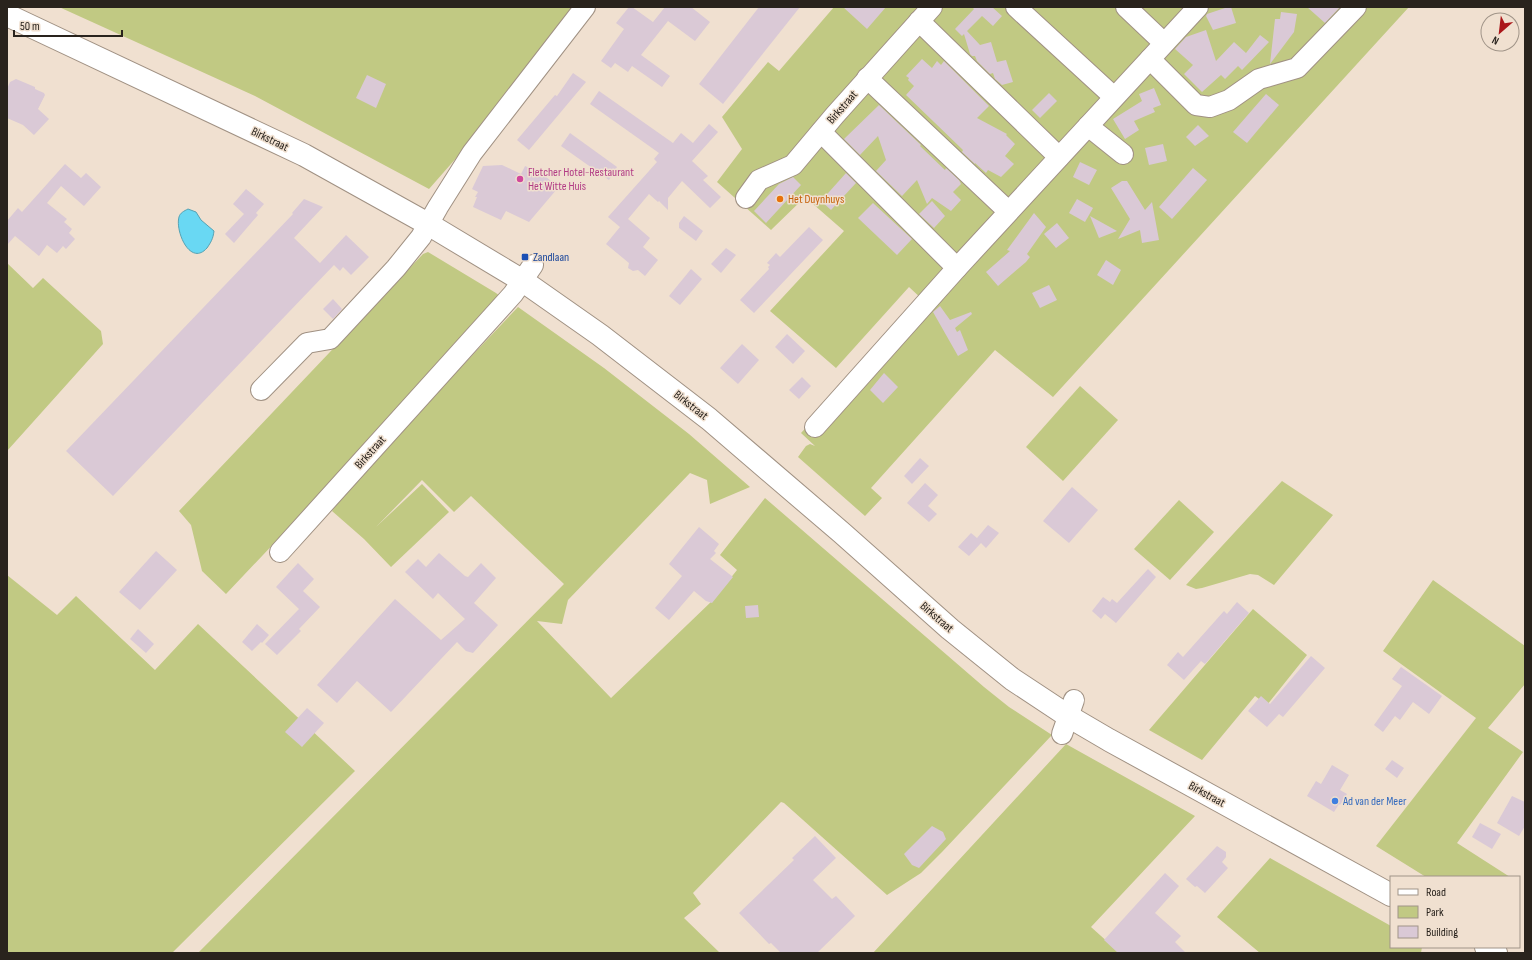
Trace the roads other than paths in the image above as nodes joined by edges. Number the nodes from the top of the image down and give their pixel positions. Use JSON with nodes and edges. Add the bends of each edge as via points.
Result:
{"nodes":[{"id":1,"x":585,"y":7,"type":"edge"},
{"id":2,"x":1016,"y":7,"type":"edge"},
{"id":3,"x":1126,"y":7,"type":"edge"},
{"id":4,"x":1198,"y":7,"type":"edge"},
{"id":5,"x":1356,"y":7,"type":"edge"},
{"id":6,"x":926,"y":14,"type":"edge"},
{"id":7,"x":7,"y":15,"type":"edge"},
{"id":8,"x":1164,"y":43,"type":"junction"},
{"id":9,"x":1150,"y":59,"type":"junction"},
{"id":10,"x":867,"y":78,"type":"junction"},
{"id":11,"x":1114,"y":97,"type":"junction"},
{"id":12,"x":1088,"y":126,"type":"junction"},
{"id":13,"x":821,"y":132,"type":"junction"},
{"id":14,"x":1123,"y":154,"type":"dead end"},
{"id":15,"x":1059,"y":157,"type":"junction"},
{"id":16,"x":746,"y":198,"type":"dead end"},
{"id":17,"x":1008,"y":211,"type":"junction"},
{"id":18,"x":428,"y":224,"type":"junction"},
{"id":19,"x":957,"y":268,"type":"junction"},
{"id":20,"x":528,"y":273,"type":"junction"},
{"id":21,"x":261,"y":390,"type":"dead end"},
{"id":22,"x":815,"y":427,"type":"dead end"},
{"id":23,"x":280,"y":552,"type":"dead end"},
{"id":24,"x":1390,"y":894,"type":"edge"}],
"edges":[{"from":1,"to":18,"type":"street","via":[[472,152]]},
{"from":2,"to":11,"type":"street"},
{"from":3,"to":8,"type":"street"},
{"from":4,"to":8,"type":"street"},
{"from":5,"to":9,"type":"street","via":[[1297,68],[1259,79],[1229,100],[1210,107],[1196,105]]},
{"from":6,"to":10,"type":"street","name":"Birkstraat"},
{"from":6,"to":15,"type":"street"},
{"from":7,"to":18,"type":"main road","name":"Birkstraat","via":[[304,156]]},
{"from":8,"to":9,"type":"street"},
{"from":9,"to":11,"type":"street"},
{"from":10,"to":13,"type":"street","name":"Birkstraat"},
{"from":10,"to":17,"type":"street"},
{"from":11,"to":12,"type":"street"},
{"from":12,"to":14,"type":"street"},
{"from":12,"to":15,"type":"street"},
{"from":13,"to":16,"type":"street","name":"Birkstraat","via":[[793,165],[760,180]]},
{"from":13,"to":19,"type":"street"},
{"from":15,"to":17,"type":"street"},
{"from":17,"to":19,"type":"street"},
{"from":18,"to":20,"type":"main road","name":"Birkstraat"},
{"from":18,"to":21,"type":"street","via":[[396,268],[330,339],[307,343]]},
{"from":19,"to":22,"type":"street"},
{"from":20,"to":23,"type":"street","name":"Birkstraat","via":[[514,294]]},
{"from":20,"to":24,"type":"main road","name":"Birkstraat","via":[[600,335],[709,419],[950,629],[1012,679],[1068,716],[1158,768]]}]}
